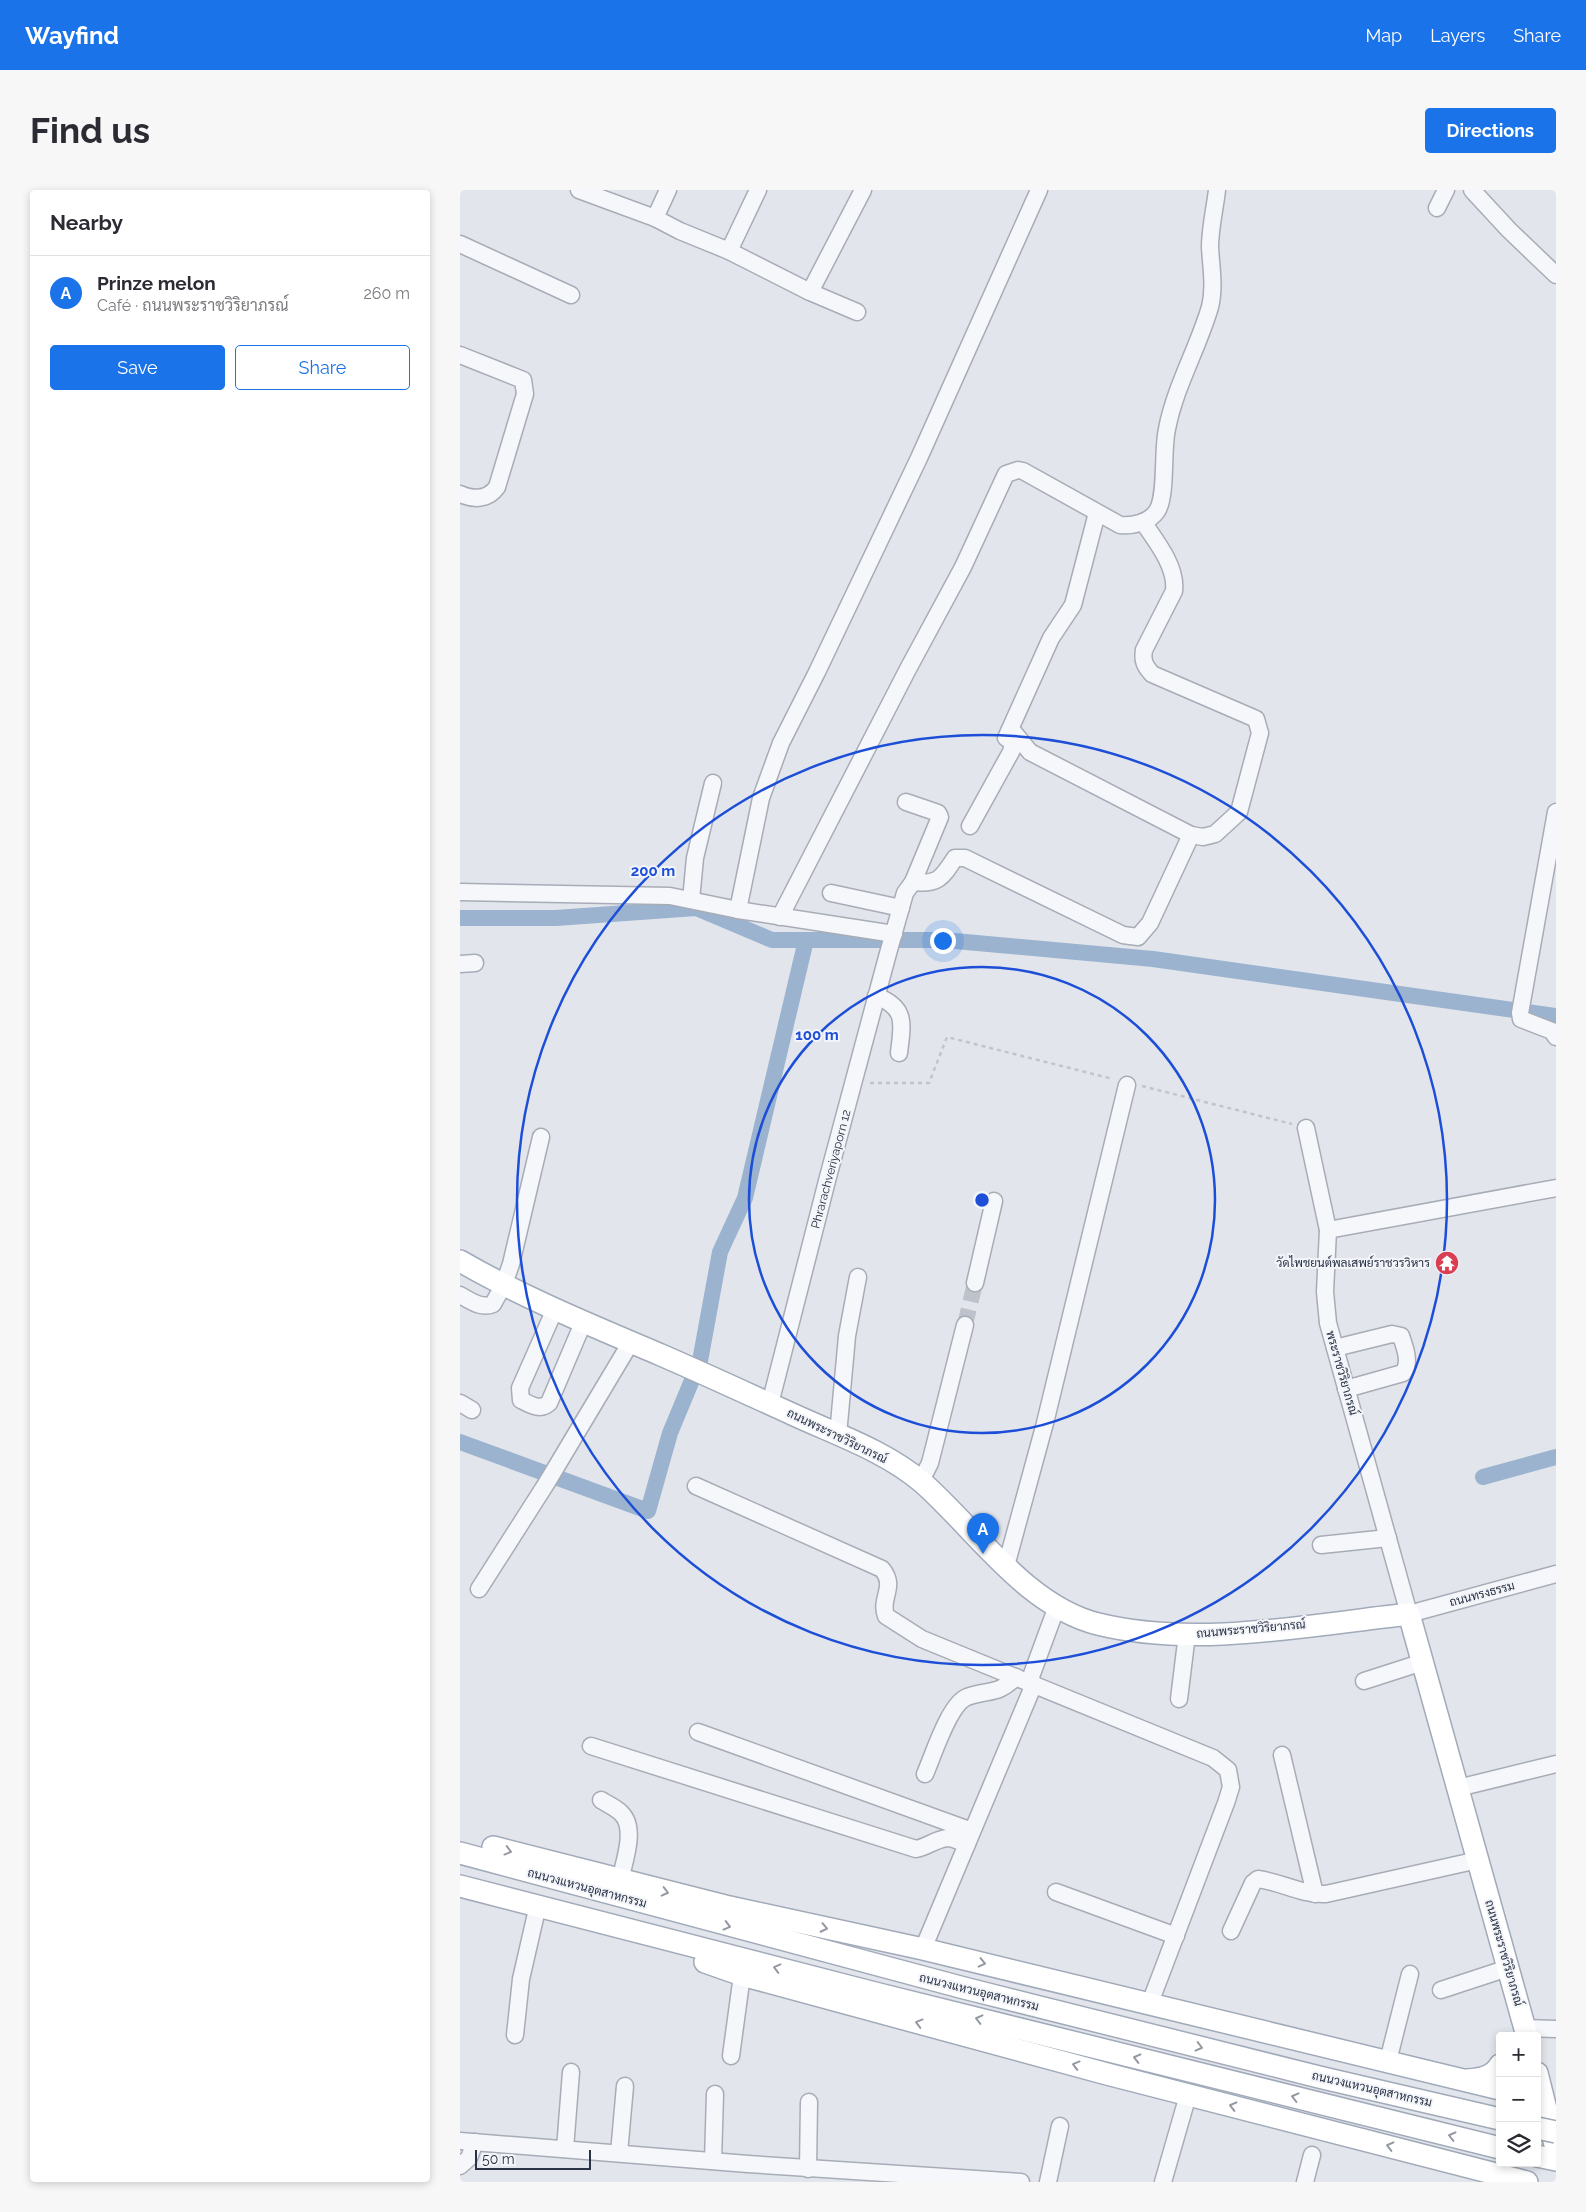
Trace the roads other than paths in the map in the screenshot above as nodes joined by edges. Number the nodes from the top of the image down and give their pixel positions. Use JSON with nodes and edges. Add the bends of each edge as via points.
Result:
{"nodes":[{"id":1,"x":579,"y":190,"type":"edge"},
{"id":2,"x":668,"y":190,"type":"edge"},
{"id":3,"x":758,"y":190,"type":"edge"},
{"id":4,"x":863,"y":190,"type":"edge"},
{"id":5,"x":1039,"y":190,"type":"edge"},
{"id":6,"x":1217,"y":190,"type":"edge"},
{"id":7,"x":1446,"y":190,"type":"edge"},
{"id":8,"x":1472,"y":190,"type":"edge"},
{"id":9,"x":1436,"y":208,"type":"dead end"},
{"id":10,"x":655,"y":218,"type":"junction"},
{"id":11,"x":460,"y":244,"type":"edge"},
{"id":12,"x":729,"y":251,"type":"junction"},
{"id":13,"x":1556,"y":275,"type":"edge"},
{"id":14,"x":810,"y":292,"type":"junction"},
{"id":15,"x":571,"y":295,"type":"dead end"},
{"id":16,"x":857,"y":312,"type":"dead end"},
{"id":17,"x":460,"y":355,"type":"edge"},
{"id":18,"x":460,"y":494,"type":"edge"},
{"id":19,"x":1096,"y":513,"type":"junction"},
{"id":20,"x":1143,"y":522,"type":"junction"},
{"id":21,"x":1011,"y":729,"type":"junction"},
{"id":22,"x":713,"y":783,"type":"dead end"},
{"id":23,"x":906,"y":802,"type":"dead end"},
{"id":24,"x":1556,"y":812,"type":"edge"},
{"id":25,"x":969,"y":821,"type":"dead end"},
{"id":26,"x":1191,"y":835,"type":"junction"},
{"id":27,"x":913,"y":882,"type":"junction"},
{"id":28,"x":460,"y":892,"type":"edge"},
{"id":29,"x":831,"y":894,"type":"dead end"},
{"id":30,"x":691,"y":900,"type":"junction"},
{"id":31,"x":901,"y":908,"type":"junction"},
{"id":32,"x":738,"y":910,"type":"junction"},
{"id":33,"x":780,"y":917,"type":"junction"},
{"id":34,"x":893,"y":936,"type":"junction"},
{"id":35,"x":876,"y":996,"type":"junction"},
{"id":36,"x":1556,"y":1037,"type":"edge"},
{"id":37,"x":899,"y":1053,"type":"dead end"},
{"id":38,"x":1130,"y":1084,"type":"road end"},
{"id":39,"x":1306,"y":1128,"type":"road end"},
{"id":40,"x":541,"y":1137,"type":"dead end"},
{"id":41,"x":1556,"y":1188,"type":"edge"},
{"id":42,"x":994,"y":1200,"type":"dead end"},
{"id":43,"x":1328,"y":1230,"type":"junction"},
{"id":44,"x":460,"y":1261,"type":"edge"},
{"id":45,"x":858,"y":1278,"type":"dead end"},
{"id":46,"x":975,"y":1283,"type":"tunnel mouth"},
{"id":47,"x":504,"y":1284,"type":"junction"},
{"id":48,"x":460,"y":1295,"type":"edge"},
{"id":49,"x":555,"y":1309,"type":"junction"},
{"id":50,"x":583,"y":1323,"type":"junction"},
{"id":51,"x":965,"y":1325,"type":"tunnel mouth"},
{"id":52,"x":631,"y":1342,"type":"junction"},
{"id":53,"x":1335,"y":1348,"type":"junction"},
{"id":54,"x":1346,"y":1389,"type":"junction"},
{"id":55,"x":770,"y":1404,"type":"junction"},
{"id":56,"x":838,"y":1435,"type":"junction"},
{"id":57,"x":921,"y":1481,"type":"junction"},
{"id":58,"x":696,"y":1486,"type":"dead end"},
{"id":59,"x":1388,"y":1538,"type":"junction"},
{"id":60,"x":1321,"y":1545,"type":"dead end"},
{"id":61,"x":1006,"y":1566,"type":"junction"},
{"id":62,"x":1556,"y":1574,"type":"edge"},
{"id":63,"x":479,"y":1589,"type":"dead end"},
{"id":64,"x":1056,"y":1606,"type":"junction"},
{"id":65,"x":1409,"y":1614,"type":"junction"},
{"id":66,"x":1187,"y":1634,"type":"junction"},
{"id":67,"x":1423,"y":1662,"type":"junction"},
{"id":68,"x":1026,"y":1681,"type":"junction"},
{"id":69,"x":1364,"y":1681,"type":"dead end"},
{"id":70,"x":1179,"y":1699,"type":"dead end"},
{"id":71,"x":698,"y":1732,"type":"dead end"},
{"id":72,"x":591,"y":1746,"type":"dead end"},
{"id":73,"x":1282,"y":1755,"type":"dead end"},
{"id":74,"x":1556,"y":1764,"type":"edge"},
{"id":75,"x":925,"y":1774,"type":"dead end"},
{"id":76,"x":1458,"y":1788,"type":"junction"},
{"id":77,"x":601,"y":1800,"type":"dead end"},
{"id":78,"x":969,"y":1837,"type":"junction"},
{"id":79,"x":460,"y":1844,"type":"edge"},
{"id":80,"x":460,"y":1853,"type":"edge"},
{"id":81,"x":1478,"y":1860,"type":"junction"},
{"id":82,"x":620,"y":1881,"type":"junction"},
{"id":83,"x":460,"y":1886,"type":"edge"},
{"id":84,"x":1056,"y":1892,"type":"dead end"},
{"id":85,"x":1315,"y":1894,"type":"junction"},
{"id":86,"x":547,"y":1908,"type":"junction"},
{"id":87,"x":1231,"y":1931,"type":"dead end"},
{"id":88,"x":1176,"y":1936,"type":"junction"},
{"id":89,"x":923,"y":1949,"type":"junction"},
{"id":90,"x":1508,"y":1968,"type":"junction"},
{"id":91,"x":1410,"y":1974,"type":"dead end"},
{"id":92,"x":742,"y":1975,"type":"junction"},
{"id":93,"x":1441,"y":1990,"type":"dead end"},
{"id":94,"x":1150,"y":2004,"type":"junction"},
{"id":95,"x":1556,"y":2029,"type":"edge"},
{"id":96,"x":1521,"y":2032,"type":"edge"},
{"id":97,"x":1530,"y":2032,"type":"edge"},
{"id":98,"x":515,"y":2035,"type":"dead end"},
{"id":99,"x":731,"y":2056,"type":"dead end"},
{"id":100,"x":1388,"y":2061,"type":"junction"},
{"id":101,"x":1496,"y":2071,"type":"edge"},
{"id":102,"x":570,"y":2072,"type":"dead end"},
{"id":103,"x":1467,"y":2080,"type":"junction"},
{"id":104,"x":625,"y":2086,"type":"dead end"},
{"id":105,"x":1496,"y":2088,"type":"edge"},
{"id":106,"x":715,"y":2094,"type":"dead end"},
{"id":107,"x":1188,"y":2095,"type":"junction"},
{"id":108,"x":1541,"y":2098,"type":"edge"},
{"id":109,"x":809,"y":2102,"type":"dead end"},
{"id":110,"x":1496,"y":2118,"type":"edge"},
{"id":111,"x":1060,"y":2126,"type":"dead end"},
{"id":112,"x":1541,"y":2129,"type":"edge"},
{"id":113,"x":1556,"y":2132,"type":"edge"},
{"id":114,"x":467,"y":2142,"type":"edge"},
{"id":115,"x":1496,"y":2147,"type":"edge"},
{"id":116,"x":564,"y":2149,"type":"junction"},
{"id":117,"x":1556,"y":2149,"type":"edge"},
{"id":118,"x":619,"y":2153,"type":"junction"},
{"id":119,"x":1312,"y":2155,"type":"dead end"},
{"id":120,"x":1541,"y":2157,"type":"edge"},
{"id":121,"x":1438,"y":2158,"type":"junction"},
{"id":122,"x":1556,"y":2160,"type":"edge"},
{"id":123,"x":713,"y":2161,"type":"junction"},
{"id":124,"x":460,"y":2166,"type":"edge"},
{"id":125,"x":1519,"y":2167,"type":"edge"},
{"id":126,"x":808,"y":2169,"type":"junction"},
{"id":127,"x":826,"y":2176,"type":"edge"},
{"id":128,"x":956,"y":2180,"type":"edge"},
{"id":129,"x":1021,"y":2182,"type":"edge"},
{"id":130,"x":1048,"y":2182,"type":"edge"},
{"id":131,"x":1163,"y":2182,"type":"edge"},
{"id":132,"x":1305,"y":2182,"type":"edge"},
{"id":133,"x":1527,"y":2182,"type":"edge"}],
"edges":[{"from":1,"to":10,"type":"street"},
{"from":2,"to":10,"type":"street"},
{"from":3,"to":12,"type":"street"},
{"from":4,"to":14,"type":"street"},
{"from":5,"to":32,"type":"street","via":[[919,458],[781,743],[761,798]]},
{"from":6,"to":20,"type":"street","via":[[1210,246],[1213,272],[1210,306],[1169,417],[1163,446],[1163,498],[1157,512]]},
{"from":7,"to":9,"type":"street"},
{"from":8,"to":13,"type":"street","via":[[1508,230]]},
{"from":10,"to":12,"type":"street"},
{"from":11,"to":15,"type":"street"},
{"from":12,"to":14,"type":"street"},
{"from":14,"to":16,"type":"street"},
{"from":17,"to":18,"type":"street","via":[[523,380],[525,394],[497,487],[484,498]]},
{"from":19,"to":20,"type":"street","via":[[1120,525],[1132,526]]},
{"from":19,"to":21,"type":"street","via":[[1073,605],[1052,638]]},
{"from":19,"to":33,"type":"street","via":[[1086,504],[1023,471],[1006,474],[963,567]]},
{"from":20,"to":26,"type":"street","via":[[1160,547],[1175,580],[1174,591],[1144,650],[1145,665],[1152,674],[1256,719],[1260,733],[1240,812],[1215,834]]},
{"from":21,"to":25,"type":"street"},
{"from":21,"to":26,"type":"street","via":[[1030,752]]},
{"from":22,"to":30,"type":"street","via":[[695,858]]},
{"from":23,"to":27,"type":"street","name":"Phrarachveriyaporn 12","via":[[940,817]]},
{"from":24,"to":36,"type":"street","via":[[1521,1019],[1552,1031]]},
{"from":26,"to":27,"type":"street","via":[[1150,922],[1138,937],[1123,935],[965,858],[955,858],[940,879],[928,884]]},
{"from":27,"to":31,"type":"street","name":"Phrarachveriyaporn 12","via":[[905,893]]},
{"from":28,"to":30,"type":"street","via":[[643,894]]},
{"from":29,"to":31,"type":"street"},
{"from":30,"to":32,"type":"street"},
{"from":31,"to":34,"type":"street","name":"Phrarachveriyaporn 12"},
{"from":32,"to":33,"type":"street"},
{"from":33,"to":34,"type":"street"},
{"from":34,"to":35,"type":"street","name":"Phrarachveriyaporn 12"},
{"from":35,"to":37,"type":"street","via":[[891,1001],[898,1010],[902,1024]]},
{"from":35,"to":55,"type":"street","name":"Phrarachveriyaporn 12"},
{"from":38,"to":61,"type":"street"},
{"from":39,"to":43,"type":"street","name":"พระราชวิริยาภรณ์"},
{"from":40,"to":47,"type":"street"},
{"from":41,"to":43,"type":"street"},
{"from":42,"to":46,"type":"street"},
{"from":43,"to":53,"type":"street","name":"พระราชวิริยาภรณ์","via":[[1325,1292]]},
{"from":44,"to":47,"type":"main road","name":"ถนนพระราชวิริยาภรณ์"},
{"from":45,"to":56,"type":"street","via":[[847,1336]]},
{"from":47,"to":48,"type":"street","via":[[493,1304],[486,1306]]},
{"from":47,"to":49,"type":"main road","name":"ถนนพระราชวิริยาภรณ์"},
{"from":49,"to":50,"type":"main road","name":"ถนนพระราชวิริยาภรณ์"},
{"from":49,"to":50,"type":"street","via":[[520,1388],[521,1400],[538,1408],[549,1403]]},
{"from":50,"to":52,"type":"main road","name":"ถนนพระราชวิริยาภรณ์"},
{"from":51,"to":57,"type":"street","via":[[930,1463]]},
{"from":52,"to":55,"type":"main road","name":"ถนนพระราชวิริยาภรณ์"},
{"from":52,"to":63,"type":"street"},
{"from":53,"to":54,"type":"street","name":"พระราชวิริยาภรณ์"},
{"from":53,"to":54,"type":"street","via":[[1392,1334],[1401,1336],[1407,1353],[1407,1368],[1403,1373]]},
{"from":54,"to":59,"type":"street","name":"พระราชวิริยาภรณ์"},
{"from":55,"to":56,"type":"main road","name":"ถนนพระราชวิริยาภรณ์"},
{"from":56,"to":57,"type":"main road","name":"ถนนพระราชวิริยาภรณ์","via":[[876,1453]]},
{"from":57,"to":61,"type":"main road","name":"ถนนพระราชวิริยาภรณ์"},
{"from":58,"to":68,"type":"street","via":[[882,1569],[889,1584],[884,1611],[890,1619],[922,1638]]},
{"from":59,"to":60,"type":"street"},
{"from":59,"to":65,"type":"street","name":"พระราชวิริยาภรณ์"},
{"from":61,"to":64,"type":"main road","name":"ถนนพระราชวิริยาภรณ์"},
{"from":62,"to":65,"type":"street","name":"ถนนทรงธรรม"},
{"from":64,"to":66,"type":"main road","name":"ถนนพระราชวิริยาภรณ์","via":[[1096,1623],[1141,1631]]},
{"from":64,"to":68,"type":"street"},
{"from":65,"to":66,"type":"main road","name":"ถนนพระราชวิริยาภรณ์","via":[[1227,1634]]},
{"from":65,"to":67,"type":"main road","name":"ถนนพระราชวิริยาภรณ์"},
{"from":66,"to":70,"type":"street"},
{"from":67,"to":69,"type":"street"},
{"from":67,"to":76,"type":"main road","name":"ถนนพระราชวิริยาภรณ์"},
{"from":68,"to":75,"type":"street","via":[[966,1698],[954,1708]]},
{"from":68,"to":78,"type":"street"},
{"from":68,"to":88,"type":"street","via":[[1213,1758],[1228,1770],[1231,1787],[1226,1803]]},
{"from":71,"to":78,"type":"street"},
{"from":72,"to":78,"type":"street","via":[[916,1848],[948,1838]]},
{"from":73,"to":85,"type":"street"},
{"from":74,"to":76,"type":"street"},
{"from":76,"to":81,"type":"main road","name":"ถนนพระราชวิริยาภรณ์"},
{"from":77,"to":82,"type":"street","via":[[620,1812],[627,1821],[628,1838]]},
{"from":78,"to":89,"type":"street"},
{"from":79,"to":82,"type":"main road","name":"ถนนวงแหวนอุตสาหกรรม","one_way":true,"via":[[489,1846]]},
{"from":80,"to":110,"type":"main road","name":"ถนนวงแหวนอุตสาหกรรม","one_way":true,"via":[[880,1966],[1323,2078]]},
{"from":81,"to":85,"type":"street"},
{"from":81,"to":90,"type":"main road","name":"ถนนพระราชวิริยาภรณ์"},
{"from":82,"to":89,"type":"main road","name":"ถนนวงแหวนอุตสาหกรรม","one_way":true},
{"from":83,"to":86,"type":"main road","name":"ถนนวงแหวนอุตสาหกรรม"},
{"from":84,"to":88,"type":"street"},
{"from":85,"to":87,"type":"street","via":[[1258,1879],[1253,1882]]},
{"from":86,"to":92,"type":"main road","name":"ถนนวงแหวนอุตสาหกรรม"},
{"from":86,"to":98,"type":"street","via":[[521,1979]]},
{"from":115,"to":86,"type":"main road","name":"ถนนวงแหวนอุตสาหกรรม","one_way":true,"via":[[875,1994]]},
{"from":88,"to":94,"type":"street"},
{"from":89,"to":94,"type":"main road","name":"ถนนวงแหวนอุตสาหกรรม","one_way":true},
{"from":90,"to":93,"type":"street"},
{"from":90,"to":96,"type":"main road","name":"ถนนพระราชวิริยาภรณ์"},
{"from":91,"to":100,"type":"street"},
{"from":92,"to":99,"type":"street"},
{"from":107,"to":92,"type":"main road","name":"ถนนวงแหวนอุตสาหกรรม","one_way":true},
{"from":94,"to":100,"type":"main road","name":"ถนนวงแหวนอุตสาหกรรม"},
{"from":95,"to":97,"type":"street"},
{"from":100,"to":103,"type":"main road","name":"ถนนวงแหวนอุตสาหกรรม"},
{"from":101,"to":103,"type":"main road","via":[[1483,2079]]},
{"from":102,"to":116,"type":"street"},
{"from":103,"to":105,"type":"main road","name":"ถนนวงแหวนอุตสาหกรรม"},
{"from":104,"to":118,"type":"street"},
{"from":106,"to":123,"type":"street"},
{"from":121,"to":107,"type":"main road","name":"ถนนวงแหวนอุตสาหกรรม","one_way":true},
{"from":107,"to":131,"type":"street"},
{"from":108,"to":117,"type":"main road"},
{"from":109,"to":126,"type":"street"},
{"from":111,"to":130,"type":"street"},
{"from":112,"to":113,"type":"main road","bridge":true},
{"from":114,"to":116,"type":"street"},
{"from":114,"to":124,"type":"street","via":[[469,2158]]},
{"from":116,"to":118,"type":"street"},
{"from":118,"to":123,"type":"street"},
{"from":119,"to":132,"type":"street"},
{"from":120,"to":122,"type":"main road"},
{"from":121,"to":125,"type":"main road","via":[[1499,2171]]},
{"from":121,"to":133,"type":"main road","name":"ถนนวงแหวนอุตสาหกรรม"},
{"from":123,"to":126,"type":"street"},
{"from":126,"to":127,"type":"street"},
{"from":127,"to":128,"type":"street"},
{"from":128,"to":129,"type":"street"}]}
